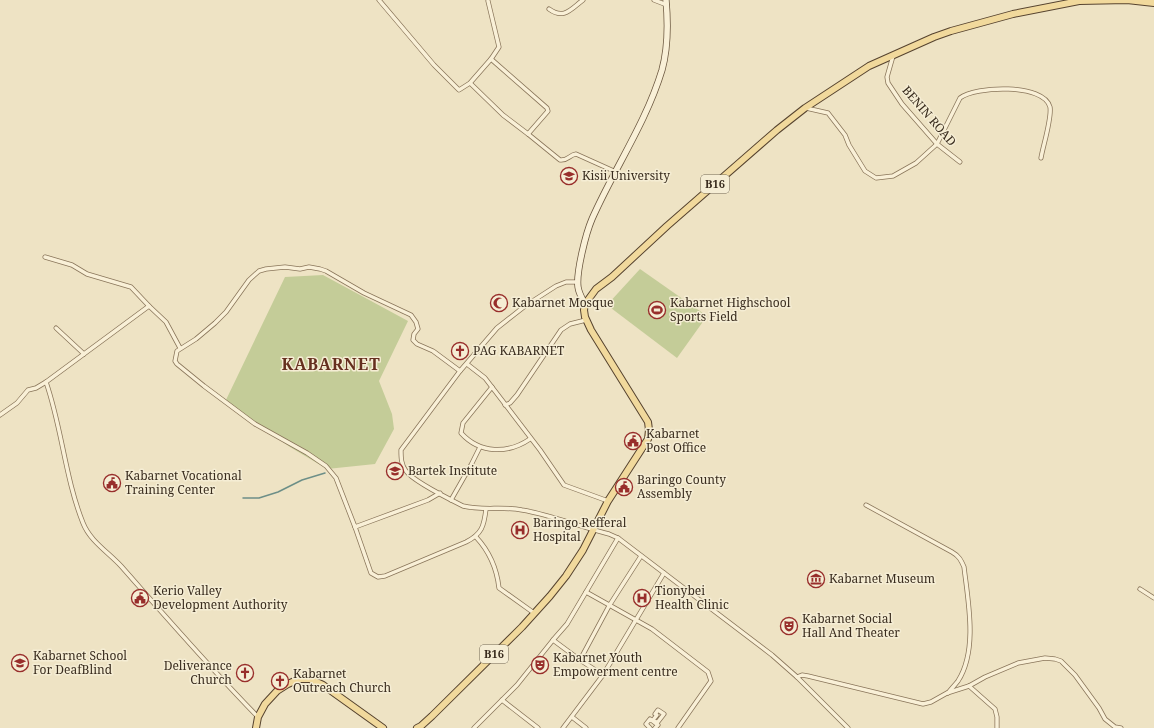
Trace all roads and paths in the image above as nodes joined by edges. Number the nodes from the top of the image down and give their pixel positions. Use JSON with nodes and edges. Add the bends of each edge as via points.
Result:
{"nodes":[{"id":1,"x":379,"y":0,"type":"edge"},
{"id":2,"x":583,"y":0,"type":"edge"},
{"id":3,"x":654,"y":0,"type":"edge"},
{"id":4,"x":488,"y":1,"type":"dead end"},
{"id":5,"x":667,"y":3,"type":"edge"},
{"id":6,"x":1154,"y":3,"type":"edge"},
{"id":7,"x":548,"y":10,"type":"dead end"},
{"id":8,"x":893,"y":55,"type":"junction"},
{"id":9,"x":491,"y":59,"type":"junction"},
{"id":10,"x":470,"y":83,"type":"junction"},
{"id":11,"x":805,"y":108,"type":"junction"},
{"id":12,"x":528,"y":134,"type":"junction"},
{"id":13,"x":937,"y":144,"type":"junction"},
{"id":14,"x":1041,"y":158,"type":"dead end"},
{"id":15,"x":960,"y":162,"type":"dead end"},
{"id":16,"x":616,"y":172,"type":"junction"},
{"id":17,"x":44,"y":256,"type":"dead end"},
{"id":18,"x":578,"y":282,"type":"junction"},
{"id":19,"x":585,"y":304,"type":"junction"},
{"id":20,"x":149,"y":306,"type":"junction"},
{"id":21,"x":586,"y":320,"type":"junction"},
{"id":22,"x":56,"y":328,"type":"dead end"},
{"id":23,"x":180,"y":348,"type":"junction"},
{"id":24,"x":84,"y":354,"type":"junction"},
{"id":25,"x":467,"y":364,"type":"junction"},
{"id":26,"x":460,"y":371,"type":"junction"},
{"id":27,"x":46,"y":382,"type":"junction"},
{"id":28,"x":492,"y":387,"type":"junction"},
{"id":29,"x":505,"y":405,"type":"junction"},
{"id":30,"x":0,"y":415,"type":"edge"},
{"id":31,"x":530,"y":439,"type":"junction"},
{"id":32,"x":480,"y":447,"type":"junction"},
{"id":33,"x":440,"y":493,"type":"junction"},
{"id":34,"x":451,"y":500,"type":"junction"},
{"id":35,"x":608,"y":501,"type":"junction"},
{"id":36,"x":866,"y":505,"type":"dead end"},
{"id":37,"x":486,"y":509,"type":"junction"},
{"id":38,"x":355,"y":527,"type":"junction"},
{"id":39,"x":594,"y":530,"type":"junction"},
{"id":40,"x":476,"y":537,"type":"junction"},
{"id":41,"x":618,"y":538,"type":"junction"},
{"id":42,"x":642,"y":556,"type":"junction"},
{"id":43,"x":664,"y":573,"type":"junction"},
{"id":44,"x":1140,"y":589,"type":"dead end"},
{"id":45,"x":586,"y":592,"type":"junction"},
{"id":46,"x":1154,"y":598,"type":"edge"},
{"id":47,"x":609,"y":606,"type":"junction"},
{"id":48,"x":534,"y":613,"type":"junction"},
{"id":49,"x":636,"y":620,"type":"junction"},
{"id":50,"x":553,"y":640,"type":"junction"},
{"id":51,"x":580,"y":660,"type":"junction"},
{"id":52,"x":603,"y":674,"type":"junction"},
{"id":53,"x":797,"y":677,"type":"junction"},
{"id":54,"x":969,"y":686,"type":"junction"},
{"id":55,"x":947,"y":693,"type":"junction"},
{"id":56,"x":502,"y":700,"type":"junction"},
{"id":57,"x":258,"y":717,"type":"junction"},
{"id":58,"x":572,"y":717,"type":"junction"},
{"id":59,"x":420,"y":727,"type":"edge"},
{"id":60,"x":256,"y":728,"type":"edge"},
{"id":61,"x":383,"y":728,"type":"edge"},
{"id":62,"x":474,"y":728,"type":"edge"},
{"id":63,"x":538,"y":728,"type":"edge"},
{"id":64,"x":563,"y":728,"type":"edge"},
{"id":65,"x":586,"y":728,"type":"edge"},
{"id":66,"x":650,"y":728,"type":"edge"},
{"id":67,"x":656,"y":728,"type":"edge"},
{"id":68,"x":678,"y":728,"type":"edge"},
{"id":69,"x":848,"y":728,"type":"edge"},
{"id":70,"x":997,"y":728,"type":"edge"},
{"id":71,"x":1121,"y":728,"type":"edge"}],
"edges":[{"from":1,"to":10,"type":"street","via":[[434,65],[459,90]]},
{"from":2,"to":7,"type":"street","via":[[568,12],[561,14]]},
{"from":3,"to":5,"type":"street"},
{"from":4,"to":9,"type":"street","via":[[499,47]]},
{"from":5,"to":16,"type":"main road","via":[[662,69],[648,107]]},
{"from":6,"to":8,"type":"main road","number":"B16","via":[[1127,0],[1078,1],[951,30]]},
{"from":8,"to":11,"type":"main road","number":"B16","via":[[870,66]]},
{"from":8,"to":13,"type":"street","name":"BENIN ROAD","via":[[886,77],[888,83],[902,104]]},
{"from":9,"to":10,"type":"street"},
{"from":9,"to":12,"type":"street","via":[[548,110]]},
{"from":10,"to":12,"type":"street","via":[[503,115]]},
{"from":11,"to":13,"type":"street","via":[[828,113],[845,135],[865,171],[876,178],[893,176],[916,163]]},
{"from":11,"to":19,"type":"main road","number":"B16","via":[[596,289]]},
{"from":12,"to":16,"type":"street","via":[[560,160],[567,160],[576,154]]},
{"from":13,"to":14,"type":"street","via":[[960,98],[965,94],[982,90],[1029,91],[1047,101],[1050,108]]},
{"from":13,"to":15,"type":"street","name":"BENIN ROAD"},
{"from":16,"to":18,"type":"main road","via":[[592,220],[583,249]]},
{"from":17,"to":20,"type":"street","via":[[72,265],[86,274],[131,287]]},
{"from":18,"to":19,"type":"main road","via":[[580,295]]},
{"from":18,"to":25,"type":"street","via":[[566,282],[556,286],[525,306],[497,328]]},
{"from":19,"to":21,"type":"main road","number":"B16"},
{"from":20,"to":23,"type":"street","via":[[166,322]]},
{"from":20,"to":24,"type":"street"},
{"from":21,"to":29,"type":"street","via":[[570,324],[561,330],[510,403]]},
{"from":21,"to":35,"type":"main road","number":"B16","via":[[648,422],[650,430],[648,439]]},
{"from":22,"to":24,"type":"street"},
{"from":23,"to":26,"type":"street","via":[[215,323],[249,280],[259,272],[285,267],[309,267],[320,268],[364,293],[411,315],[418,329],[413,340],[437,353]]},
{"from":23,"to":38,"type":"street","via":[[175,357],[177,364],[204,386],[266,432],[326,466],[336,478]]},
{"from":24,"to":27,"type":"street"},
{"from":25,"to":26,"type":"street"},
{"from":25,"to":28,"type":"street"},
{"from":26,"to":33,"type":"street","via":[[401,450],[402,464],[406,472]]},
{"from":27,"to":30,"type":"street","via":[[28,390],[17,403]]},
{"from":27,"to":57,"type":"street","via":[[71,484],[87,532]]},
{"from":28,"to":29,"type":"street"},
{"from":28,"to":32,"type":"street","via":[[463,423],[461,430],[463,436]]},
{"from":29,"to":31,"type":"street"},
{"from":31,"to":32,"type":"street","via":[[521,445],[504,450]]},
{"from":31,"to":35,"type":"street","via":[[564,485]]},
{"from":32,"to":34,"type":"street"},
{"from":33,"to":34,"type":"street"},
{"from":33,"to":38,"type":"street","via":[[428,500]]},
{"from":34,"to":37,"type":"street","via":[[463,506]]},
{"from":35,"to":39,"type":"main road","number":"B16"},
{"from":36,"to":55,"type":"street","via":[[962,560],[970,643],[958,680]]},
{"from":37,"to":39,"type":"street","via":[[499,507],[522,510]]},
{"from":37,"to":40,"type":"street","via":[[485,522]]},
{"from":38,"to":40,"type":"street","via":[[371,573],[378,577]]},
{"from":39,"to":41,"type":"street"},
{"from":39,"to":48,"type":"main road","number":"B16","via":[[566,576]]},
{"from":40,"to":48,"type":"street","via":[[494,566],[499,588]]},
{"from":41,"to":42,"type":"street"},
{"from":41,"to":45,"type":"street"},
{"from":42,"to":43,"type":"street"},
{"from":42,"to":47,"type":"street"},
{"from":43,"to":49,"type":"street"},
{"from":43,"to":53,"type":"street"},
{"from":44,"to":46,"type":"street"},
{"from":45,"to":47,"type":"street"},
{"from":45,"to":50,"type":"street","via":[[567,624]]},
{"from":47,"to":49,"type":"street"},
{"from":47,"to":51,"type":"street"},
{"from":48,"to":59,"type":"main road","number":"B16"},
{"from":49,"to":52,"type":"street"},
{"from":49,"to":68,"type":"street","via":[[702,667],[711,678]]},
{"from":50,"to":51,"type":"street"},
{"from":50,"to":56,"type":"street"},
{"from":51,"to":52,"type":"street"},
{"from":52,"to":58,"type":"street"},
{"from":53,"to":55,"type":"street","via":[[808,676],[924,704]]},
{"from":53,"to":69,"type":"street"},
{"from":54,"to":55,"type":"street"},
{"from":54,"to":70,"type":"street","via":[[995,709]]},
{"from":54,"to":71,"type":"street","via":[[1018,663],[1045,658],[1055,659],[1075,674],[1105,719]]},
{"from":56,"to":62,"type":"street"},
{"from":56,"to":63,"type":"street"},
{"from":57,"to":60,"type":"main road"},
{"from":57,"to":61,"type":"main road","via":[[265,704],[277,691],[299,679],[310,679],[323,685]]},
{"from":58,"to":64,"type":"street"},
{"from":58,"to":65,"type":"street"},
{"from":66,"to":67,"type":"street","via":[[646,724],[650,719],[658,725]]}]}
